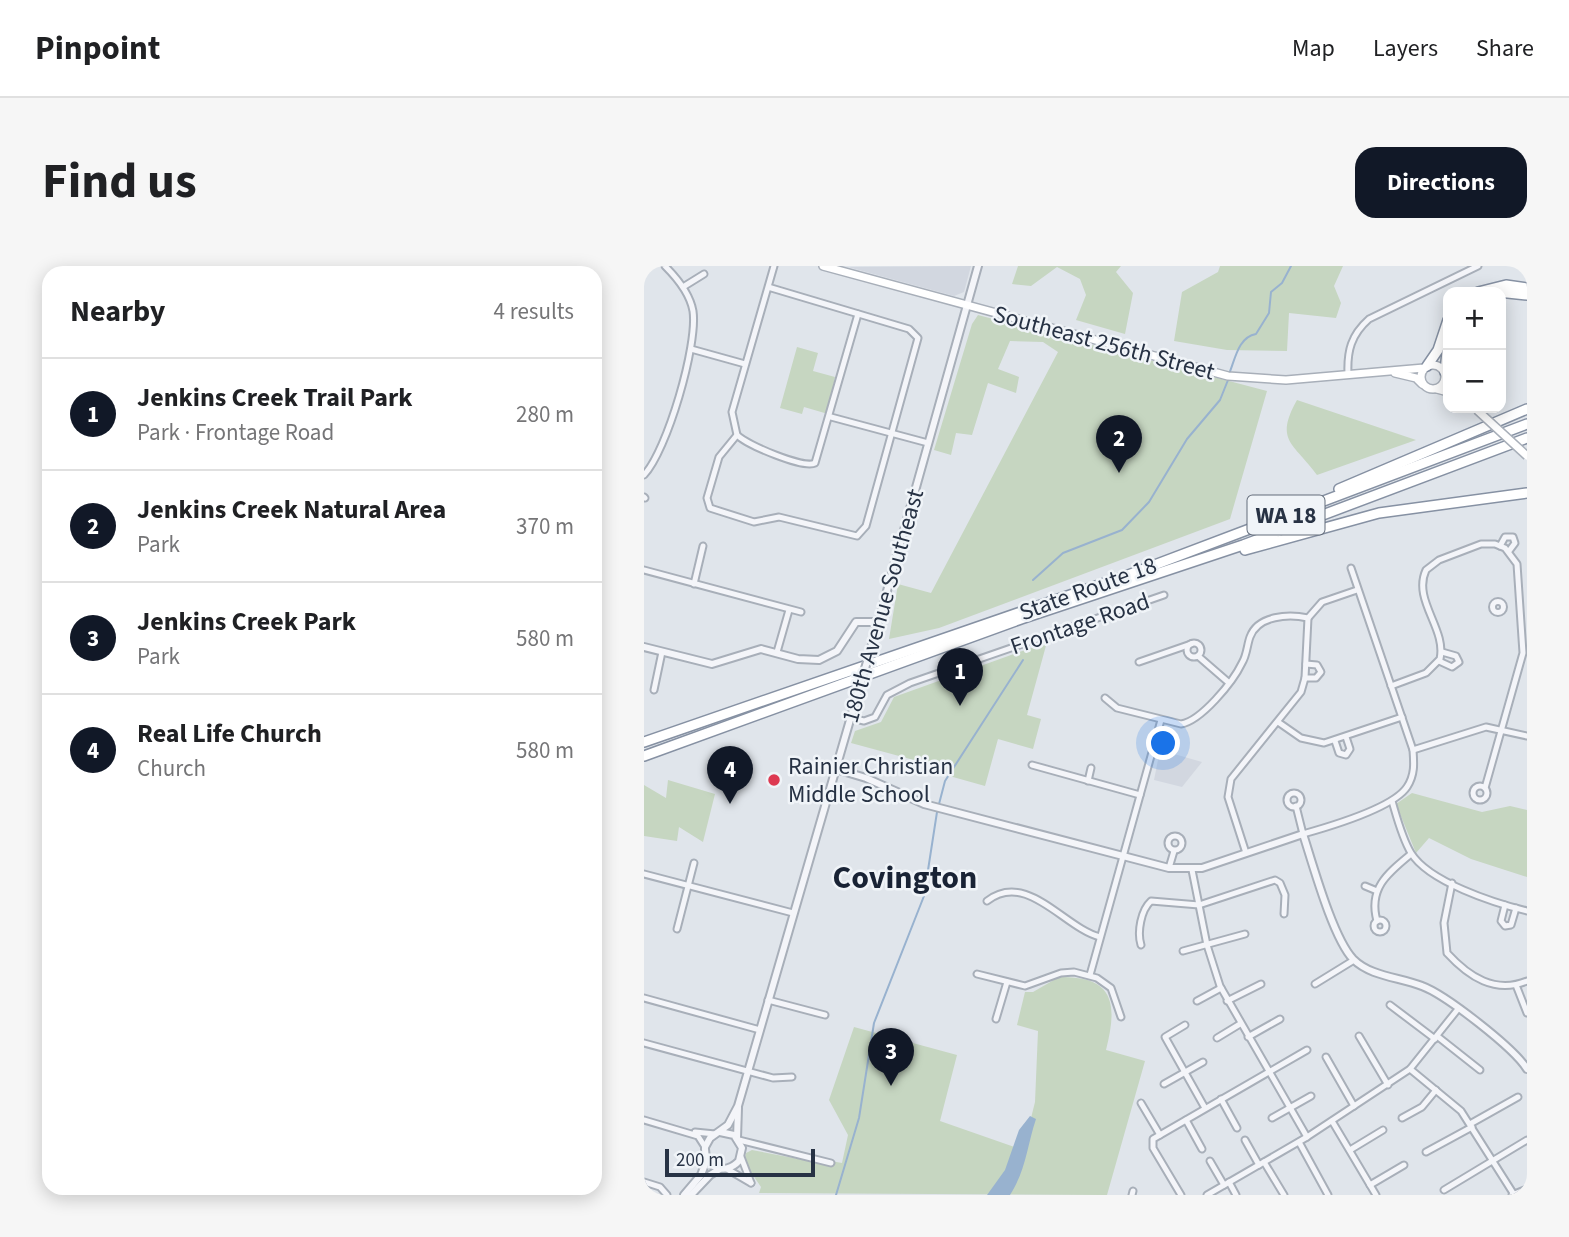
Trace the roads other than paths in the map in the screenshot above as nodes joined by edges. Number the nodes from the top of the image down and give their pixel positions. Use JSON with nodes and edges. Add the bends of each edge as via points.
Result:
{"nodes":[{"id":1,"x":664,"y":266,"type":"edge"},
{"id":2,"x":774,"y":266,"type":"edge"},
{"id":3,"x":823,"y":266,"type":"edge"},
{"id":4,"x":978,"y":266,"type":"edge"},
{"id":5,"x":1478,"y":266,"type":"edge"},
{"id":6,"x":704,"y":274,"type":"dead end"},
{"id":7,"x":683,"y":287,"type":"junction"},
{"id":8,"x":768,"y":287,"type":"junction"},
{"id":9,"x":1498,"y":287,"type":"edge"},
{"id":10,"x":1527,"y":288,"type":"edge"},
{"id":11,"x":1506,"y":293,"type":"edge"},
{"id":12,"x":1527,"y":295,"type":"edge"},
{"id":13,"x":968,"y":306,"type":"junction"},
{"id":14,"x":858,"y":314,"type":"junction"},
{"id":15,"x":1443,"y":334,"type":"edge"},
{"id":16,"x":691,"y":349,"type":"junction"},
{"id":17,"x":745,"y":363,"type":"junction"},
{"id":18,"x":1426,"y":367,"type":"junction"},
{"id":19,"x":1391,"y":372,"type":"junction"},
{"id":20,"x":1348,"y":374,"type":"junction"},
{"id":21,"x":1443,"y":374,"type":"edge"},
{"id":22,"x":1443,"y":382,"type":"edge"},
{"id":23,"x":1423,"y":384,"type":"junction"},
{"id":24,"x":1437,"y":389,"type":"junction"},
{"id":25,"x":1443,"y":391,"type":"edge"},
{"id":26,"x":1527,"y":409,"type":"edge"},
{"id":27,"x":1480,"y":413,"type":"edge"},
{"id":28,"x":831,"y":417,"type":"junction"},
{"id":29,"x":1527,"y":424,"type":"edge"},
{"id":30,"x":891,"y":433,"type":"junction"},
{"id":31,"x":737,"y":435,"type":"junction"},
{"id":32,"x":1527,"y":438,"type":"edge"},
{"id":33,"x":928,"y":443,"type":"junction"},
{"id":34,"x":1527,"y":456,"type":"edge"},
{"id":35,"x":644,"y":475,"type":"edge"},
{"id":36,"x":1527,"y":490,"type":"edge"},
{"id":37,"x":1240,"y":533,"type":"junction"},
{"id":38,"x":704,"y":546,"type":"dead end"},
{"id":39,"x":1351,"y":568,"type":"dead end"},
{"id":40,"x":644,"y":570,"type":"edge"},
{"id":41,"x":1136,"y":580,"type":"junction"},
{"id":42,"x":694,"y":584,"type":"junction"},
{"id":43,"x":1357,"y":590,"type":"junction"},
{"id":44,"x":1164,"y":595,"type":"dead end"},
{"id":45,"x":1520,"y":606,"type":"junction"},
{"id":46,"x":1046,"y":607,"type":"junction"},
{"id":47,"x":1504,"y":607,"type":"dead end"},
{"id":48,"x":789,"y":610,"type":"junction"},
{"id":49,"x":801,"y":612,"type":"dead end"},
{"id":50,"x":1021,"y":616,"type":"junction"},
{"id":51,"x":1308,"y":618,"type":"junction"},
{"id":52,"x":878,"y":622,"type":"junction"},
{"id":53,"x":1191,"y":644,"type":"junction"},
{"id":54,"x":644,"y":647,"type":"edge"},
{"id":55,"x":662,"y":652,"type":"junction"},
{"id":56,"x":777,"y":652,"type":"junction"},
{"id":57,"x":1198,"y":656,"type":"junction"},
{"id":58,"x":1440,"y":657,"type":"junction"},
{"id":59,"x":1139,"y":662,"type":"dead end"},
{"id":60,"x":1459,"y":662,"type":"dead end"},
{"id":61,"x":1306,"y":664,"type":"junction"},
{"id":62,"x":1305,"y":678,"type":"junction"},
{"id":63,"x":1228,"y":682,"type":"junction"},
{"id":64,"x":1391,"y":686,"type":"junction"},
{"id":65,"x":654,"y":690,"type":"dead end"},
{"id":66,"x":1105,"y":698,"type":"dead end"},
{"id":67,"x":1402,"y":717,"type":"junction"},
{"id":68,"x":851,"y":718,"type":"junction"},
{"id":69,"x":1161,"y":720,"type":"junction"},
{"id":70,"x":1278,"y":722,"type":"junction"},
{"id":71,"x":1500,"y":730,"type":"junction"},
{"id":72,"x":1527,"y":736,"type":"edge"},
{"id":73,"x":1346,"y":737,"type":"junction"},
{"id":74,"x":1335,"y":741,"type":"junction"},
{"id":75,"x":644,"y":742,"type":"edge"},
{"id":76,"x":1413,"y":750,"type":"junction"},
{"id":77,"x":644,"y":755,"type":"edge"},
{"id":78,"x":1032,"y":765,"type":"dead end"},
{"id":79,"x":1091,"y":768,"type":"dead end"},
{"id":80,"x":836,"y":769,"type":"junction"},
{"id":81,"x":1088,"y":781,"type":"junction"},
{"id":82,"x":1485,"y":788,"type":"dead end"},
{"id":83,"x":1140,"y":795,"type":"junction"},
{"id":84,"x":1392,"y":801,"type":"junction"},
{"id":85,"x":1296,"y":806,"type":"dead end"},
{"id":86,"x":1303,"y":834,"type":"junction"},
{"id":87,"x":1174,"y":850,"type":"dead end"},
{"id":88,"x":1246,"y":853,"type":"junction"},
{"id":89,"x":1411,"y":854,"type":"junction"},
{"id":90,"x":1123,"y":856,"type":"junction"},
{"id":91,"x":694,"y":863,"type":"dead end"},
{"id":92,"x":1169,"y":868,"type":"junction"},
{"id":93,"x":1192,"y":870,"type":"junction"},
{"id":94,"x":644,"y":874,"type":"edge"},
{"id":95,"x":1452,"y":883,"type":"junction"},
{"id":96,"x":688,"y":885,"type":"junction"},
{"id":97,"x":1365,"y":886,"type":"dead end"},
{"id":98,"x":1377,"y":891,"type":"junction"},
{"id":99,"x":987,"y":901,"type":"dead end"},
{"id":100,"x":1199,"y":905,"type":"junction"},
{"id":101,"x":1505,"y":905,"type":"junction"},
{"id":102,"x":1516,"y":908,"type":"junction"},
{"id":103,"x":1527,"y":911,"type":"edge"},
{"id":104,"x":793,"y":913,"type":"junction"},
{"id":105,"x":1284,"y":914,"type":"dead end"},
{"id":106,"x":1377,"y":921,"type":"dead end"},
{"id":107,"x":677,"y":929,"type":"dead end"},
{"id":108,"x":1245,"y":934,"type":"dead end"},
{"id":109,"x":1100,"y":937,"type":"junction"},
{"id":110,"x":1142,"y":945,"type":"dead end"},
{"id":111,"x":1207,"y":945,"type":"junction"},
{"id":112,"x":1183,"y":951,"type":"dead end"},
{"id":113,"x":1353,"y":960,"type":"junction"},
{"id":114,"x":976,"y":974,"type":"dead end"},
{"id":115,"x":1090,"y":975,"type":"junction"},
{"id":116,"x":1527,"y":981,"type":"edge"},
{"id":117,"x":1007,"y":982,"type":"junction"},
{"id":118,"x":1261,"y":984,"type":"dead end"},
{"id":119,"x":1315,"y":984,"type":"dead end"},
{"id":120,"x":1516,"y":985,"type":"junction"},
{"id":121,"x":1221,"y":988,"type":"junction"},
{"id":122,"x":644,"y":999,"type":"edge"},
{"id":123,"x":768,"y":1000,"type":"junction"},
{"id":124,"x":1197,"y":1001,"type":"dead end"},
{"id":125,"x":1227,"y":1002,"type":"junction"},
{"id":126,"x":1390,"y":1005,"type":"dead end"},
{"id":127,"x":1458,"y":1009,"type":"junction"},
{"id":128,"x":1527,"y":1013,"type":"edge"},
{"id":129,"x":825,"y":1015,"type":"dead end"},
{"id":130,"x":1121,"y":1017,"type":"dead end"},
{"id":131,"x":996,"y":1019,"type":"dead end"},
{"id":132,"x":1280,"y":1019,"type":"dead end"},
{"id":133,"x":1240,"y":1024,"type":"junction"},
{"id":134,"x":1185,"y":1025,"type":"dead end"},
{"id":135,"x":760,"y":1030,"type":"junction"},
{"id":136,"x":1246,"y":1034,"type":"junction"},
{"id":137,"x":1359,"y":1036,"type":"dead end"},
{"id":138,"x":1436,"y":1037,"type":"junction"},
{"id":139,"x":1217,"y":1038,"type":"dead end"},
{"id":140,"x":644,"y":1043,"type":"edge"},
{"id":141,"x":1307,"y":1051,"type":"dead end"},
{"id":142,"x":1326,"y":1057,"type":"dead end"},
{"id":143,"x":1203,"y":1062,"type":"dead end"},
{"id":144,"x":1410,"y":1069,"type":"junction"},
{"id":145,"x":1527,"y":1069,"type":"edge"},
{"id":146,"x":1480,"y":1070,"type":"dead end"},
{"id":147,"x":748,"y":1071,"type":"junction"},
{"id":148,"x":1185,"y":1072,"type":"junction"},
{"id":149,"x":1268,"y":1072,"type":"junction"},
{"id":150,"x":792,"y":1077,"type":"dead end"},
{"id":151,"x":1164,"y":1084,"type":"dead end"},
{"id":152,"x":1388,"y":1085,"type":"junction"},
{"id":153,"x":1436,"y":1090,"type":"junction"},
{"id":154,"x":1311,"y":1096,"type":"dead end"},
{"id":155,"x":1518,"y":1097,"type":"dead end"},
{"id":156,"x":1221,"y":1099,"type":"junction"},
{"id":157,"x":1141,"y":1103,"type":"dead end"},
{"id":158,"x":738,"y":1106,"type":"junction"},
{"id":159,"x":1354,"y":1106,"type":"junction"},
{"id":160,"x":1205,"y":1108,"type":"junction"},
{"id":161,"x":1290,"y":1108,"type":"junction"},
{"id":162,"x":1272,"y":1118,"type":"dead end"},
{"id":163,"x":1402,"y":1118,"type":"dead end"},
{"id":164,"x":644,"y":1120,"type":"edge"},
{"id":165,"x":1186,"y":1120,"type":"junction"},
{"id":166,"x":1332,"y":1121,"type":"junction"},
{"id":167,"x":1471,"y":1126,"type":"junction"},
{"id":168,"x":1237,"y":1128,"type":"dead end"},
{"id":169,"x":1383,"y":1130,"type":"dead end"},
{"id":170,"x":689,"y":1132,"type":"junction"},
{"id":171,"x":718,"y":1133,"type":"junction"},
{"id":172,"x":1160,"y":1135,"type":"junction"},
{"id":173,"x":1307,"y":1138,"type":"junction"},
{"id":174,"x":738,"y":1139,"type":"junction"},
{"id":175,"x":1245,"y":1140,"type":"dead end"},
{"id":176,"x":1527,"y":1140,"type":"edge"},
{"id":177,"x":1299,"y":1142,"type":"junction"},
{"id":178,"x":760,"y":1146,"type":"junction"},
{"id":179,"x":705,"y":1147,"type":"junction"},
{"id":180,"x":1202,"y":1149,"type":"dead end"},
{"id":181,"x":1350,"y":1150,"type":"junction"},
{"id":182,"x":1426,"y":1152,"type":"dead end"},
{"id":183,"x":742,"y":1155,"type":"junction"},
{"id":184,"x":707,"y":1159,"type":"junction"},
{"id":185,"x":1210,"y":1161,"type":"dead end"},
{"id":186,"x":1492,"y":1161,"type":"junction"},
{"id":187,"x":831,"y":1163,"type":"dead end"},
{"id":188,"x":1262,"y":1163,"type":"junction"},
{"id":189,"x":1404,"y":1166,"type":"dead end"},
{"id":190,"x":724,"y":1169,"type":"junction"},
{"id":191,"x":644,"y":1182,"type":"edge"},
{"id":192,"x":1226,"y":1184,"type":"junction"},
{"id":193,"x":1370,"y":1185,"type":"junction"},
{"id":194,"x":1527,"y":1189,"type":"edge"},
{"id":195,"x":1444,"y":1190,"type":"dead end"},
{"id":196,"x":1513,"y":1194,"type":"edge"},
{"id":197,"x":667,"y":1195,"type":"edge"},
{"id":198,"x":684,"y":1195,"type":"edge"},
{"id":199,"x":691,"y":1195,"type":"edge"},
{"id":200,"x":1181,"y":1195,"type":"edge"},
{"id":201,"x":1207,"y":1195,"type":"edge"},
{"id":202,"x":1236,"y":1195,"type":"edge"},
{"id":203,"x":1284,"y":1195,"type":"edge"},
{"id":204,"x":1328,"y":1195,"type":"edge"},
{"id":205,"x":1376,"y":1195,"type":"edge"}],
"edges":[{"from":1,"to":7,"type":"street"},
{"from":2,"to":8,"type":"street"},
{"from":3,"to":13,"type":"main road","name":"Southeast 256th Street"},
{"from":4,"to":13,"type":"street","name":"180th Avenue Southeast"},
{"from":5,"to":20,"type":"street","via":[[1369,319],[1350,345]]},
{"from":6,"to":7,"type":"street"},
{"from":7,"to":16,"type":"street","via":[[693,312]]},
{"from":8,"to":14,"type":"street"},
{"from":8,"to":17,"type":"street"},
{"from":9,"to":10,"type":"highway"},
{"from":11,"to":12,"type":"highway"},
{"from":13,"to":20,"type":"main road","name":"Southeast 256th Street","via":[[1228,376],[1269,380]]},
{"from":13,"to":33,"type":"street","name":"180th Avenue Southeast"},
{"from":14,"to":28,"type":"street"},
{"from":14,"to":30,"type":"street","via":[[916,334]]},
{"from":15,"to":18,"type":"highway"},
{"from":16,"to":17,"type":"street"},
{"from":16,"to":35,"type":"street","via":[[664,444]]},
{"from":17,"to":31,"type":"street","via":[[732,412]]},
{"from":18,"to":19,"type":"main road","name":"Southeast 256th Street"},
{"from":18,"to":21,"type":"main road","via":[[1435,365]]},
{"from":18,"to":23,"type":"main road","via":[[1420,376]]},
{"from":19,"to":20,"type":"main road","name":"Southeast 256th Street"},
{"from":19,"to":23,"type":"main road","name":"Southeast 256th Street"},
{"from":22,"to":24,"type":"main road"},
{"from":23,"to":24,"type":"main road"},
{"from":24,"to":25,"type":"main road"},
{"from":26,"to":37,"type":"highway"},
{"from":27,"to":34,"type":"main road","bridge":true},
{"from":28,"to":30,"type":"street"},
{"from":28,"to":31,"type":"street","via":[[819,458],[810,466]]},
{"from":29,"to":37,"type":"highway","name":"State Route 18","number":"WA 18"},
{"from":30,"to":31,"type":"street","via":[[866,526],[853,537],[784,517],[754,522],[714,511],[707,498],[719,457]]},
{"from":30,"to":33,"type":"street"},
{"from":32,"to":41,"type":"highway","name":"State Route 18","number":"WA 18","via":[[1243,545]]},
{"from":33,"to":52,"type":"street","name":"180th Avenue Southeast"},
{"from":36,"to":41,"type":"highway","via":[[1379,513]]},
{"from":37,"to":46,"type":"highway","name":"State Route 18","number":"WA 18"},
{"from":38,"to":42,"type":"street"},
{"from":39,"to":43,"type":"street"},
{"from":40,"to":42,"type":"street"},
{"from":41,"to":46,"type":"highway","name":"State Route 18","number":"WA 18"},
{"from":42,"to":48,"type":"street"},
{"from":43,"to":51,"type":"street","via":[[1322,602]]},
{"from":43,"to":64,"type":"street"},
{"from":44,"to":68,"type":"street","name":"Frontage Road","via":[[910,683],[891,692],[875,717],[864,721]]},
{"from":45,"to":47,"type":"street"},
{"from":45,"to":58,"type":"street","via":[[1517,564],[1505,548],[1481,544],[1430,565],[1423,577],[1423,591]]},
{"from":45,"to":71,"type":"street","via":[[1523,653]]},
{"from":46,"to":50,"type":"highway","name":"State Route 18","number":"WA 18"},
{"from":48,"to":49,"type":"street"},
{"from":48,"to":56,"type":"street"},
{"from":50,"to":75,"type":"highway","name":"State Route 18","number":"WA 18"},
{"from":50,"to":77,"type":"highway","name":"State Route 18","number":"WA 18"},
{"from":51,"to":61,"type":"street"},
{"from":51,"to":63,"type":"street","via":[[1287,614],[1259,625],[1250,637],[1242,665]]},
{"from":52,"to":56,"type":"street","via":[[856,622],[837,651],[825,659],[807,660]]},
{"from":52,"to":68,"type":"street","name":"180th Avenue Southeast","bridge":true},
{"from":53,"to":57,"type":"street","via":[[1200,648]]},
{"from":53,"to":57,"type":"street","via":[[1188,654]]},
{"from":53,"to":59,"type":"street"},
{"from":54,"to":55,"type":"street"},
{"from":55,"to":56,"type":"street","via":[[712,664],[755,650]]},
{"from":55,"to":65,"type":"street"},
{"from":57,"to":63,"type":"street"},
{"from":58,"to":60,"type":"street","via":[[1452,667]]},
{"from":58,"to":64,"type":"street","via":[[1426,673]]},
{"from":61,"to":62,"type":"street"},
{"from":61,"to":62,"type":"street","via":[[1317,665],[1321,672],[1317,678]]},
{"from":62,"to":70,"type":"street","via":[[1301,692]]},
{"from":63,"to":69,"type":"street","via":[[1190,722]]},
{"from":64,"to":67,"type":"street"},
{"from":66,"to":69,"type":"street","via":[[1116,708]]},
{"from":67,"to":73,"type":"street"},
{"from":67,"to":76,"type":"street"},
{"from":68,"to":80,"type":"street","name":"180th Avenue Southeast"},
{"from":69,"to":83,"type":"street"},
{"from":70,"to":74,"type":"street","via":[[1306,740]]},
{"from":70,"to":88,"type":"street","via":[[1231,779],[1228,797]]},
{"from":71,"to":72,"type":"street"},
{"from":71,"to":76,"type":"street","via":[[1480,728]]},
{"from":71,"to":82,"type":"street"},
{"from":73,"to":74,"type":"street"},
{"from":73,"to":74,"type":"street","via":[[1350,749],[1346,755],[1339,753]]},
{"from":76,"to":84,"type":"street","via":[[1412,778]]},
{"from":78,"to":81,"type":"street"},
{"from":79,"to":81,"type":"street"},
{"from":80,"to":90,"type":"street","via":[[924,804]]},
{"from":80,"to":104,"type":"street","name":"180th Avenue Southeast"},
{"from":81,"to":83,"type":"street"},
{"from":83,"to":90,"type":"street"},
{"from":84,"to":86,"type":"street"},
{"from":84,"to":89,"type":"street"},
{"from":85,"to":86,"type":"street"},
{"from":86,"to":88,"type":"street"},
{"from":86,"to":113,"type":"street","via":[[1340,938]]},
{"from":87,"to":92,"type":"street"},
{"from":88,"to":93,"type":"street"},
{"from":89,"to":95,"type":"street","via":[[1427,871]]},
{"from":89,"to":98,"type":"street","via":[[1386,874]]},
{"from":90,"to":92,"type":"street"},
{"from":90,"to":109,"type":"street"},
{"from":91,"to":96,"type":"street"},
{"from":92,"to":93,"type":"street"},
{"from":93,"to":100,"type":"street"},
{"from":94,"to":96,"type":"street"},
{"from":95,"to":101,"type":"street"},
{"from":95,"to":120,"type":"street","via":[[1444,923],[1447,953],[1490,985]]},
{"from":96,"to":104,"type":"street"},
{"from":96,"to":107,"type":"street"},
{"from":97,"to":98,"type":"street"},
{"from":98,"to":106,"type":"street"},
{"from":99,"to":109,"type":"street","via":[[1003,893],[1030,896],[1052,906],[1080,930]]},
{"from":100,"to":105,"type":"street","via":[[1277,881],[1285,895]]},
{"from":100,"to":110,"type":"street","via":[[1148,903],[1139,932]]},
{"from":100,"to":111,"type":"street"},
{"from":101,"to":102,"type":"street"},
{"from":101,"to":102,"type":"street","via":[[1504,926],[1512,923]]},
{"from":102,"to":103,"type":"street"},
{"from":104,"to":123,"type":"street","name":"180th Avenue Southeast"},
{"from":108,"to":111,"type":"street"},
{"from":109,"to":115,"type":"street"},
{"from":111,"to":112,"type":"street"},
{"from":111,"to":121,"type":"street"},
{"from":113,"to":119,"type":"street"},
{"from":113,"to":127,"type":"street","via":[[1379,974],[1426,987]]},
{"from":114,"to":117,"type":"street"},
{"from":115,"to":117,"type":"street","via":[[1061,973],[1025,986]]},
{"from":115,"to":130,"type":"street","via":[[1111,988]]},
{"from":116,"to":120,"type":"street"},
{"from":117,"to":131,"type":"street"},
{"from":118,"to":125,"type":"street"},
{"from":120,"to":128,"type":"street"},
{"from":121,"to":124,"type":"street"},
{"from":121,"to":125,"type":"street"},
{"from":122,"to":135,"type":"street"},
{"from":123,"to":129,"type":"street"},
{"from":123,"to":135,"type":"street","name":"180th Avenue Southeast"},
{"from":125,"to":133,"type":"street"},
{"from":126,"to":138,"type":"street"},
{"from":127,"to":138,"type":"street"},
{"from":127,"to":145,"type":"street"},
{"from":132,"to":136,"type":"street"},
{"from":133,"to":136,"type":"street"},
{"from":133,"to":139,"type":"street"},
{"from":134,"to":148,"type":"street","via":[[1164,1037]]},
{"from":135,"to":147,"type":"street","name":"180th Avenue Southeast"},
{"from":136,"to":149,"type":"street"},
{"from":137,"to":152,"type":"street"},
{"from":138,"to":144,"type":"street"},
{"from":138,"to":146,"type":"street"},
{"from":140,"to":147,"type":"street"},
{"from":141,"to":149,"type":"street"},
{"from":142,"to":159,"type":"street"},
{"from":143,"to":148,"type":"street"},
{"from":144,"to":152,"type":"street"},
{"from":144,"to":153,"type":"street"},
{"from":147,"to":150,"type":"street","via":[[773,1078]]},
{"from":147,"to":158,"type":"street","name":"180th Avenue Southeast"},
{"from":148,"to":151,"type":"street"},
{"from":148,"to":160,"type":"street"},
{"from":149,"to":156,"type":"street"},
{"from":149,"to":161,"type":"street"},
{"from":152,"to":159,"type":"street"},
{"from":153,"to":163,"type":"street","via":[[1422,1107]]},
{"from":153,"to":167,"type":"street"},
{"from":154,"to":161,"type":"street"},
{"from":155,"to":167,"type":"street"},
{"from":156,"to":160,"type":"street"},
{"from":156,"to":168,"type":"street"},
{"from":157,"to":172,"type":"street"},
{"from":158,"to":171,"type":"street","name":"180th Avenue Southeast"},
{"from":158,"to":174,"type":"street","name":"180th Avenue Southeast"},
{"from":159,"to":166,"type":"street"},
{"from":160,"to":165,"type":"street"},
{"from":161,"to":162,"type":"street"},
{"from":161,"to":173,"type":"street"},
{"from":164,"to":170,"type":"street"},
{"from":165,"to":172,"type":"street"},
{"from":165,"to":180,"type":"street"},
{"from":166,"to":173,"type":"street"},
{"from":166,"to":181,"type":"street"},
{"from":167,"to":182,"type":"street"},
{"from":167,"to":186,"type":"street"},
{"from":169,"to":181,"type":"street"},
{"from":170,"to":171,"type":"street"},
{"from":170,"to":179,"type":"street","via":[[700,1137]]},
{"from":171,"to":174,"type":"street"},
{"from":171,"to":179,"type":"street"},
{"from":172,"to":200,"type":"street","via":[[1152,1142]]},
{"from":173,"to":177,"type":"street"},
{"from":174,"to":178,"type":"street"},
{"from":174,"to":183,"type":"street"},
{"from":175,"to":188,"type":"street"},
{"from":176,"to":186,"type":"street"},
{"from":177,"to":188,"type":"street"},
{"from":177,"to":204,"type":"street"},
{"from":178,"to":183,"type":"street"},
{"from":178,"to":187,"type":"street"},
{"from":179,"to":184,"type":"street"},
{"from":181,"to":193,"type":"street"},
{"from":183,"to":190,"type":"street"},
{"from":183,"to":190,"type":"street","via":[[751,1183]]},
{"from":184,"to":190,"type":"street"},
{"from":184,"to":198,"type":"street","via":[[701,1175]]},
{"from":185,"to":192,"type":"street"},
{"from":186,"to":195,"type":"street"},
{"from":186,"to":196,"type":"street"},
{"from":188,"to":192,"type":"street"},
{"from":188,"to":203,"type":"street"},
{"from":189,"to":193,"type":"street"},
{"from":190,"to":199,"type":"street","via":[[710,1175]]},
{"from":191,"to":197,"type":"street","via":[[660,1187]]},
{"from":192,"to":201,"type":"street"},
{"from":192,"to":202,"type":"street"},
{"from":193,"to":205,"type":"street"},
{"from":194,"to":196,"type":"street"}]}
